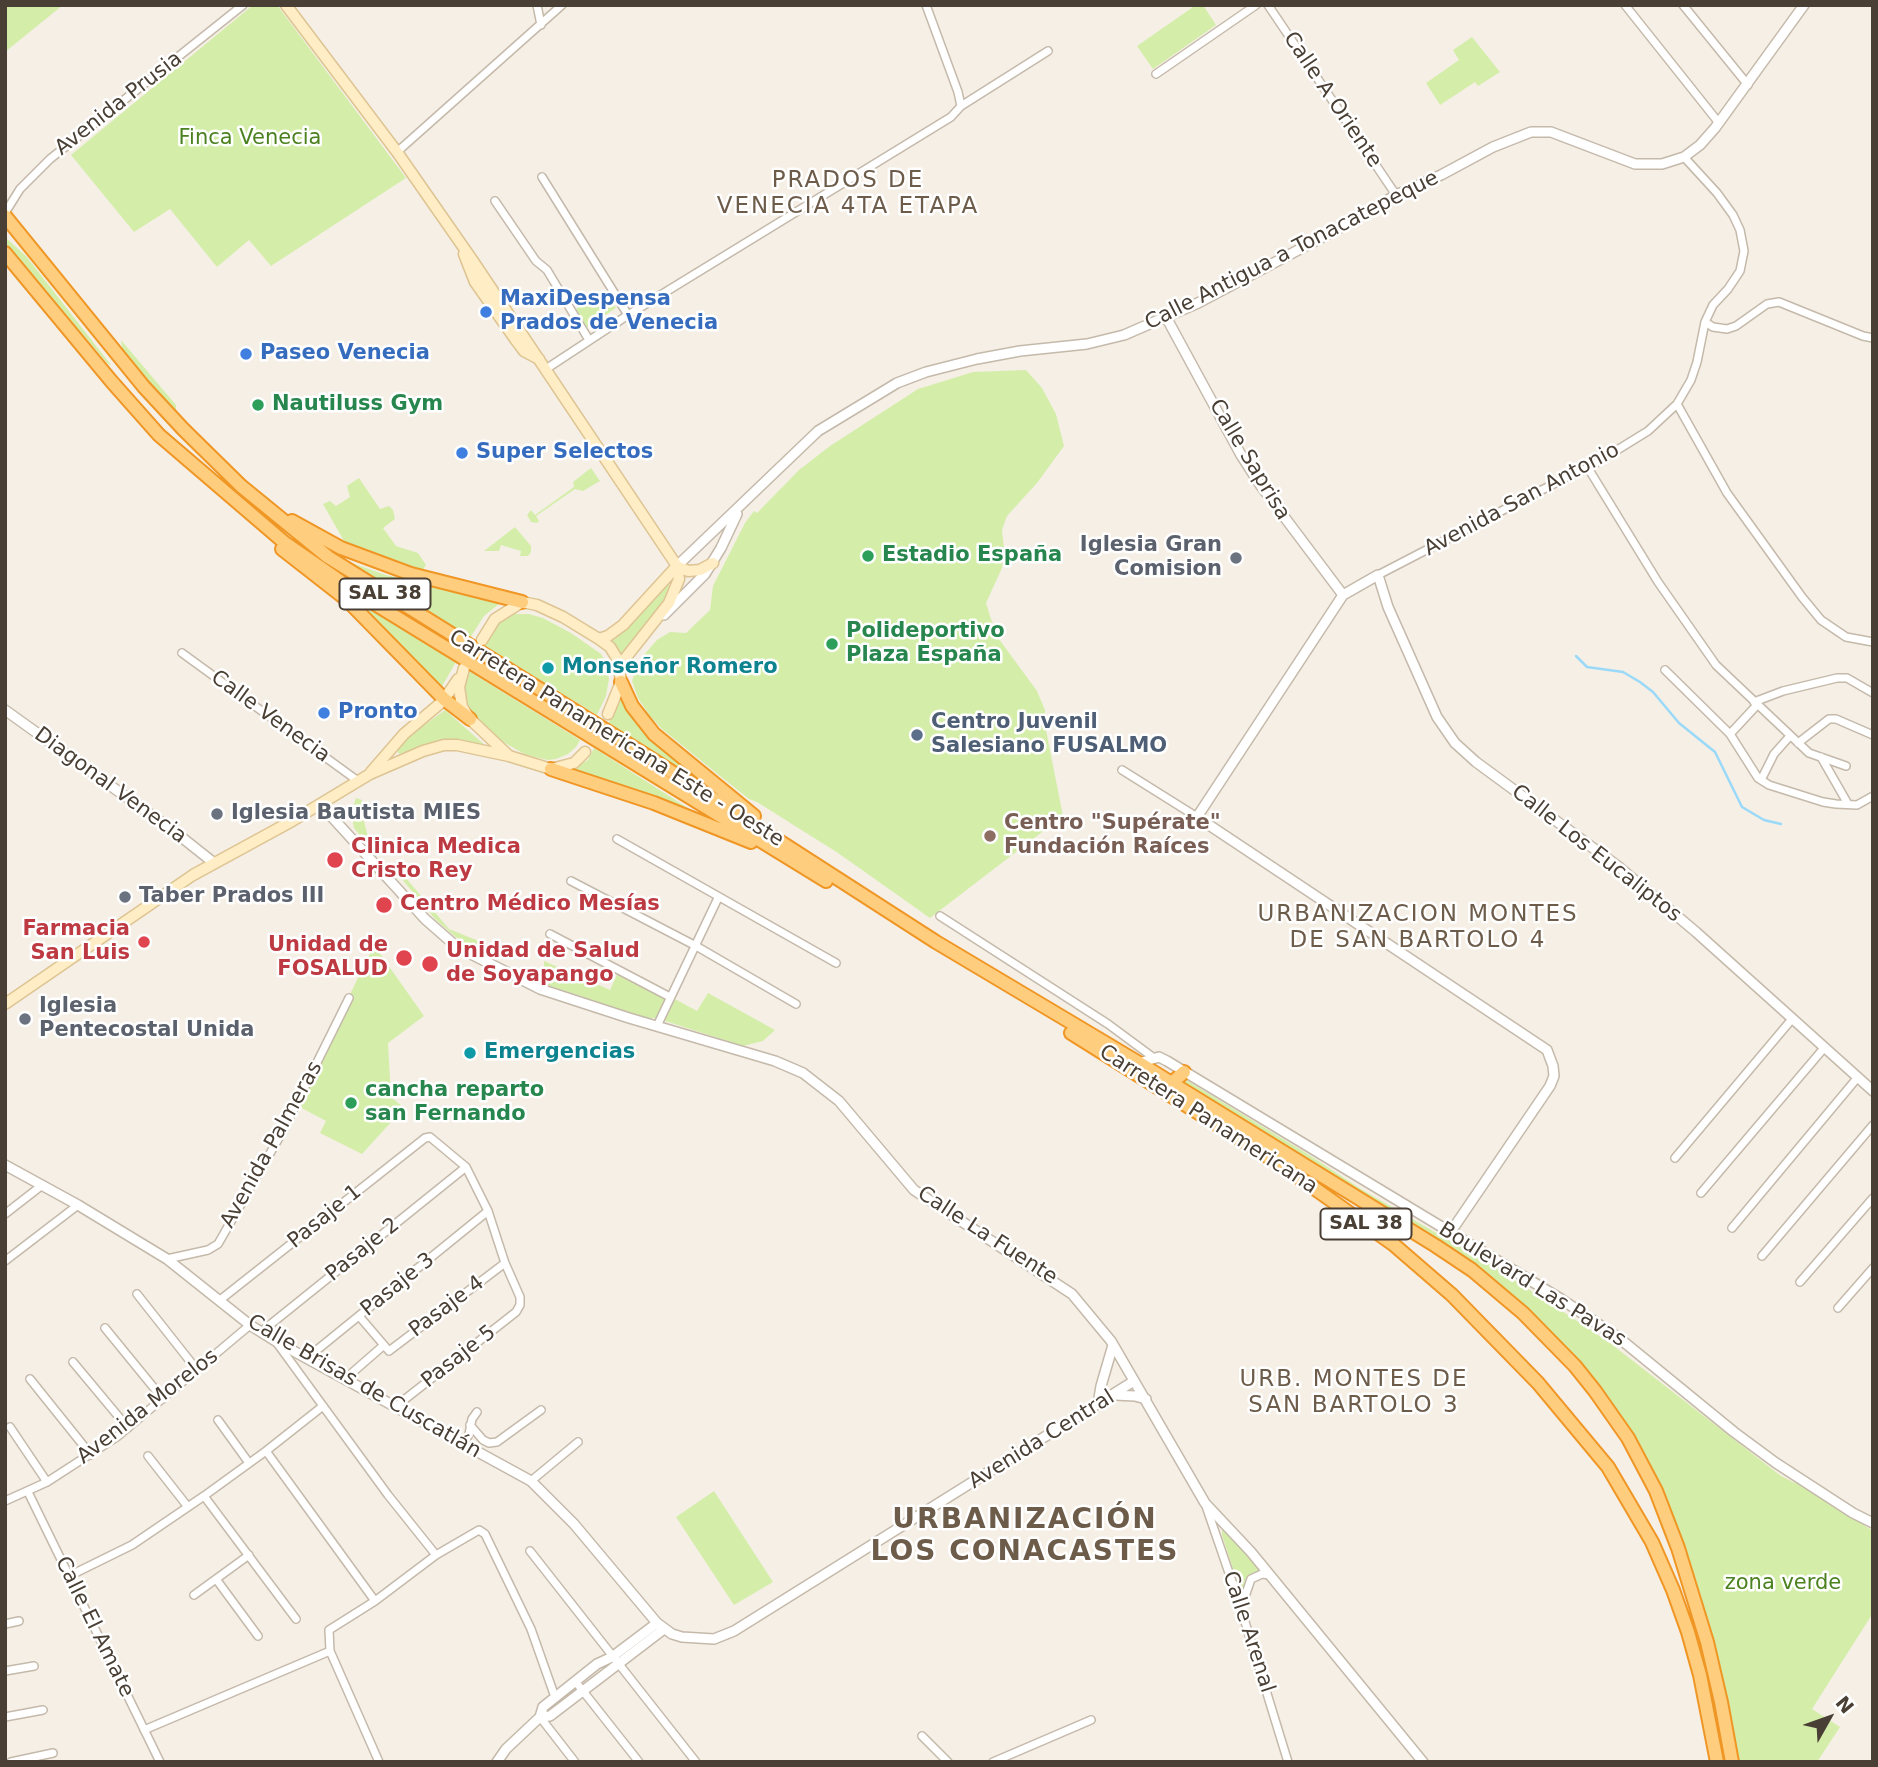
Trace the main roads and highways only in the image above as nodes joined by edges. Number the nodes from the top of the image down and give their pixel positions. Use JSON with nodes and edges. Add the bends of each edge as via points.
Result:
{"nodes":[{"id":1,"x":286,"y":5,"type":"edge"},
{"id":2,"x":5,"y":214,"type":"edge"},
{"id":3,"x":5,"y":226,"type":"edge"},
{"id":4,"x":462,"y":247,"type":"junction"},
{"id":5,"x":5,"y":253,"type":"edge"},
{"id":6,"x":475,"y":282,"type":"junction"},
{"id":7,"x":63,"y":286,"type":"junction"},
{"id":8,"x":513,"y":320,"type":"junction"},
{"id":9,"x":539,"y":359,"type":"junction"},
{"id":10,"x":159,"y":435,"type":"junction"},
{"id":11,"x":241,"y":486,"type":"junction"},
{"id":12,"x":713,"y":562,"type":"road end"},
{"id":13,"x":677,"y":566,"type":"junction"},
{"id":14,"x":522,"y":602,"type":"junction"},
{"id":15,"x":599,"y":639,"type":"junction"},
{"id":16,"x":482,"y":640,"type":"dead end"},
{"id":17,"x":620,"y":665,"type":"junction"},
{"id":18,"x":621,"y":682,"type":"junction"},
{"id":19,"x":444,"y":700,"type":"junction"},
{"id":20,"x":608,"y":714,"type":"dead end"},
{"id":21,"x":470,"y":719,"type":"junction"},
{"id":22,"x":585,"y":752,"type":"dead end"},
{"id":23,"x":509,"y":756,"type":"junction"},
{"id":24,"x":551,"y":769,"type":"junction"},
{"id":25,"x":370,"y":774,"type":"junction"},
{"id":26,"x":808,"y":869,"type":"junction"},
{"id":27,"x":841,"y":881,"type":"junction"},
{"id":28,"x":5,"y":1003,"type":"edge"},
{"id":29,"x":1184,"y":1072,"type":"road end"},
{"id":30,"x":1171,"y":1084,"type":"junction"},
{"id":31,"x":1717,"y":1762,"type":"edge"},
{"id":32,"x":1732,"y":1762,"type":"edge"}],
"edges":[{"from":1,"to":4,"type":"main road"},
{"from":2,"to":7,"type":"highway","name":"Carretera Panamericana Este - Oeste","number":"SAL 38"},
{"from":3,"to":7,"type":"highway","via":[[57,285]]},
{"from":4,"to":6,"type":"main road"},
{"from":4,"to":8,"type":"main road"},
{"from":5,"to":10,"type":"highway","name":"Carretera Panamericana Este - Oeste","number":"SAL 38"},
{"from":6,"to":8,"type":"main road","via":[[482,284]]},
{"from":6,"to":9,"type":"main road","via":[[524,351]]},
{"from":7,"to":11,"type":"highway","name":"Carretera Panamericana Este - Oeste","number":"SAL 38","via":[[144,387]]},
{"from":8,"to":9,"type":"main road"},
{"from":9,"to":13,"type":"main road"},
{"from":10,"to":19,"type":"highway","via":[[179,460],[236,512],[346,599]]},
{"from":10,"to":26,"type":"highway","name":"Carretera Panamericana Este - Oeste","number":"SAL 38","via":[[253,517],[347,586]]},
{"from":11,"to":14,"type":"highway","via":[[302,527],[356,555]]},
{"from":11,"to":27,"type":"highway","name":"Carretera Panamericana Este - Oeste","number":"SAL 38","via":[[348,571]]},
{"from":12,"to":13,"type":"main road","via":[[700,570]]},
{"from":13,"to":15,"type":"main road","name":"Calle Antigua a Tonacatepeque","via":[[614,633]]},
{"from":13,"to":17,"type":"main road","name":"Calle Antigua a Tonacatepeque","via":[[674,594]]},
{"from":14,"to":15,"type":"main road","via":[[549,610]]},
{"from":14,"to":16,"type":"main road","via":[[495,619]]},
{"from":15,"to":17,"type":"main road","via":[[610,647]]},
{"from":17,"to":18,"type":"main road"},
{"from":18,"to":20,"type":"main road"},
{"from":18,"to":27,"type":"highway","via":[[632,706],[654,734]]},
{"from":19,"to":21,"type":"highway"},
{"from":19,"to":21,"type":"main road","via":[[462,672],[460,701]]},
{"from":19,"to":25,"type":"main road","via":[[404,733]]},
{"from":21,"to":23,"type":"main road"},
{"from":22,"to":24,"type":"main road","via":[[566,766]]},
{"from":23,"to":24,"type":"main road"},
{"from":23,"to":25,"type":"main road","via":[[444,745]]},
{"from":24,"to":26,"type":"highway","via":[[726,831]]},
{"from":25,"to":28,"type":"main road","via":[[161,896]]},
{"from":26,"to":31,"type":"highway","name":"Carretera Panamericana","number":"SAL 38","via":[[1283,1166],[1393,1244],[1485,1327],[1586,1438],[1640,1521],[1688,1632]]},
{"from":27,"to":30,"type":"highway","name":"Carretera Panamericana","number":"SAL 38"},
{"from":29,"to":30,"type":"highway"},
{"from":30,"to":32,"type":"highway","name":"Carretera Panamericana","number":"SAL 38","via":[[1469,1268],[1523,1313],[1575,1366],[1628,1438],[1669,1520],[1710,1653]]}]}
